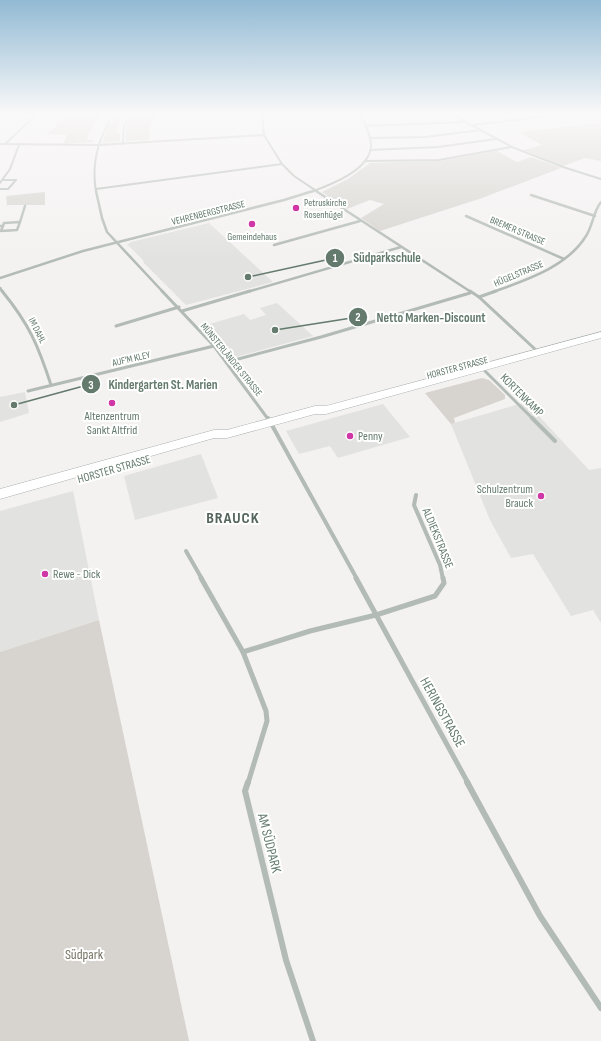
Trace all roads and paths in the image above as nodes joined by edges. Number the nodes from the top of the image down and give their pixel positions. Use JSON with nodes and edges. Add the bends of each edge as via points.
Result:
{"nodes":[{"id":1,"x":365,"y":161,"type":"edge"},
{"id":2,"x":14,"y":162,"type":"edge"},
{"id":3,"x":96,"y":162,"type":"edge"},
{"id":4,"x":280,"y":162,"type":"edge"},
{"id":5,"x":388,"y":162,"type":"edge"},
{"id":6,"x":411,"y":162,"type":"edge"},
{"id":7,"x":550,"y":162,"type":"edge"},
{"id":8,"x":282,"y":164,"type":"junction"},
{"id":9,"x":601,"y":179,"type":"edge"},
{"id":10,"x":2,"y":180,"type":"junction"},
{"id":11,"x":0,"y":183,"type":"edge"},
{"id":12,"x":0,"y":189,"type":"edge"},
{"id":13,"x":96,"y":189,"type":"junction"},
{"id":14,"x":315,"y":191,"type":"junction"},
{"id":15,"x":531,"y":195,"type":"dead end"},
{"id":16,"x":601,"y":202,"type":"edge"},
{"id":17,"x":25,"y":206,"type":"dead end"},
{"id":18,"x":466,"y":216,"type":"dead end"},
{"id":19,"x":595,"y":216,"type":"junction"},
{"id":20,"x":360,"y":221,"type":"junction"},
{"id":21,"x":20,"y":222,"type":"junction"},
{"id":22,"x":1,"y":226,"type":"edge"},
{"id":23,"x":117,"y":242,"type":"junction"},
{"id":24,"x":274,"y":245,"type":"dead end"},
{"id":25,"x":401,"y":247,"type":"junction"},
{"id":26,"x":564,"y":259,"type":"junction"},
{"id":27,"x":0,"y":278,"type":"edge"},
{"id":28,"x":0,"y":288,"type":"edge"},
{"id":29,"x":470,"y":293,"type":"junction"},
{"id":30,"x":479,"y":297,"type":"junction"},
{"id":31,"x":178,"y":307,"type":"junction"},
{"id":32,"x":182,"y":311,"type":"junction"},
{"id":33,"x":116,"y":326,"type":"dead end"},
{"id":34,"x":601,"y":329,"type":"edge"},
{"id":35,"x":601,"y":335,"type":"edge"},
{"id":36,"x":214,"y":346,"type":"junction"},
{"id":37,"x":535,"y":349,"type":"junction"},
{"id":38,"x":227,"y":362,"type":"junction"},
{"id":39,"x":478,"y":364,"type":"junction"},
{"id":40,"x":50,"y":385,"type":"junction"},
{"id":41,"x":28,"y":391,"type":"dead end"},
{"id":42,"x":271,"y":422,"type":"junction"},
{"id":43,"x":227,"y":434,"type":"junction"},
{"id":44,"x":555,"y":441,"type":"dead end"},
{"id":45,"x":0,"y":494,"type":"edge"},
{"id":46,"x":416,"y":495,"type":"dead end"},
{"id":47,"x":0,"y":501,"type":"edge"},
{"id":48,"x":186,"y":551,"type":"dead end"},
{"id":49,"x":376,"y":615,"type":"junction"},
{"id":50,"x":243,"y":652,"type":"junction"},
{"id":51,"x":601,"y":1008,"type":"edge"},
{"id":52,"x":313,"y":1041,"type":"edge"}],
"edges":[{"from":1,"to":14,"type":"street","name":"VEHRENBERGSTRASSE","via":[[348,175]]},
{"from":2,"to":10,"type":"street"},
{"from":3,"to":13,"type":"street","name":"MÜNSTERLÄNDER STRASSE"},
{"from":4,"to":8,"type":"street"},
{"from":5,"to":6,"type":"street"},
{"from":7,"to":9,"type":"street"},
{"from":8,"to":13,"type":"street"},
{"from":8,"to":14,"type":"street"},
{"from":10,"to":11,"type":"street"},
{"from":10,"to":12,"type":"street","via":[[16,180],[8,190]]},
{"from":13,"to":23,"type":"street","name":"MÜNSTERLÄNDER STRASSE","via":[[100,216],[107,232]]},
{"from":14,"to":20,"type":"street"},
{"from":14,"to":23,"type":"street","name":"VEHRENBERGSTRASSE","via":[[207,221]]},
{"from":15,"to":19,"type":"street"},
{"from":16,"to":19,"type":"street","name":"HÜGELSTRASSE"},
{"from":17,"to":21,"type":"street"},
{"from":18,"to":26,"type":"street","name":"BREMER STRASSE"},
{"from":19,"to":26,"type":"street","name":"HÜGELSTRASSE","via":[[577,249]]},
{"from":20,"to":24,"type":"street"},
{"from":20,"to":25,"type":"street"},
{"from":21,"to":22,"type":"street","via":[[4,223]]},
{"from":21,"to":22,"type":"street","via":[[17,230],[1,231]]},
{"from":23,"to":27,"type":"street","name":"VEHRENBERGSTRASSE","via":[[45,262]]},
{"from":23,"to":31,"type":"street","name":"MÜNSTERLÄNDER STRASSE"},
{"from":25,"to":29,"type":"street"},
{"from":25,"to":32,"type":"street"},
{"from":26,"to":30,"type":"street","name":"HÜGELSTRASSE","via":[[541,273]]},
{"from":28,"to":40,"type":"street","name":"IM DAHL","via":[[31,332]]},
{"from":29,"to":30,"type":"street"},
{"from":29,"to":38,"type":"street","via":[[321,338]]},
{"from":30,"to":37,"type":"street"},
{"from":31,"to":32,"type":"street","name":"MÜNSTERLÄNDER STRASSE"},
{"from":31,"to":33,"type":"street"},
{"from":32,"to":36,"type":"street","name":"MÜNSTERLÄNDER STRASSE"},
{"from":34,"to":37,"type":"main road","name":"HORSTER STRASSE"},
{"from":35,"to":37,"type":"main road","name":"HORSTER STRASSE"},
{"from":36,"to":38,"type":"street","name":"MÜNSTERLÄNDER STRASSE"},
{"from":36,"to":40,"type":"street","name":"AUF'M KLEY"},
{"from":37,"to":39,"type":"main road","name":"HORSTER STRASSE"},
{"from":38,"to":42,"type":"street","name":"MÜNSTERLÄNDER STRASSE"},
{"from":39,"to":42,"type":"main road","name":"HORSTER STRASSE","via":[[326,410],[315,410]]},
{"from":39,"to":44,"type":"street","name":"KORTENKAMP"},
{"from":40,"to":41,"type":"street","name":"AUF'M KLEY"},
{"from":42,"to":43,"type":"main road","name":"HORSTER STRASSE"},
{"from":42,"to":49,"type":"street","name":"HERINGSTRASSE"},
{"from":43,"to":45,"type":"main road","name":"HORSTER STRASSE","via":[[214,434]]},
{"from":43,"to":47,"type":"main road","name":"HORSTER STRASSE","via":[[219,440]]},
{"from":46,"to":49,"type":"street","name":"ALDIEKSTRASSE","via":[[414,505],[440,565],[444,583],[435,596]]},
{"from":48,"to":50,"type":"street","name":"AM SÜDPARK"},
{"from":49,"to":50,"type":"street","via":[[310,631]]},
{"from":49,"to":51,"type":"street","name":"HERINGSTRASSE","via":[[540,916]]},
{"from":50,"to":52,"type":"street","name":"AM SÜDPARK","via":[[266,711],[267,721],[245,790],[286,960]]}]}
